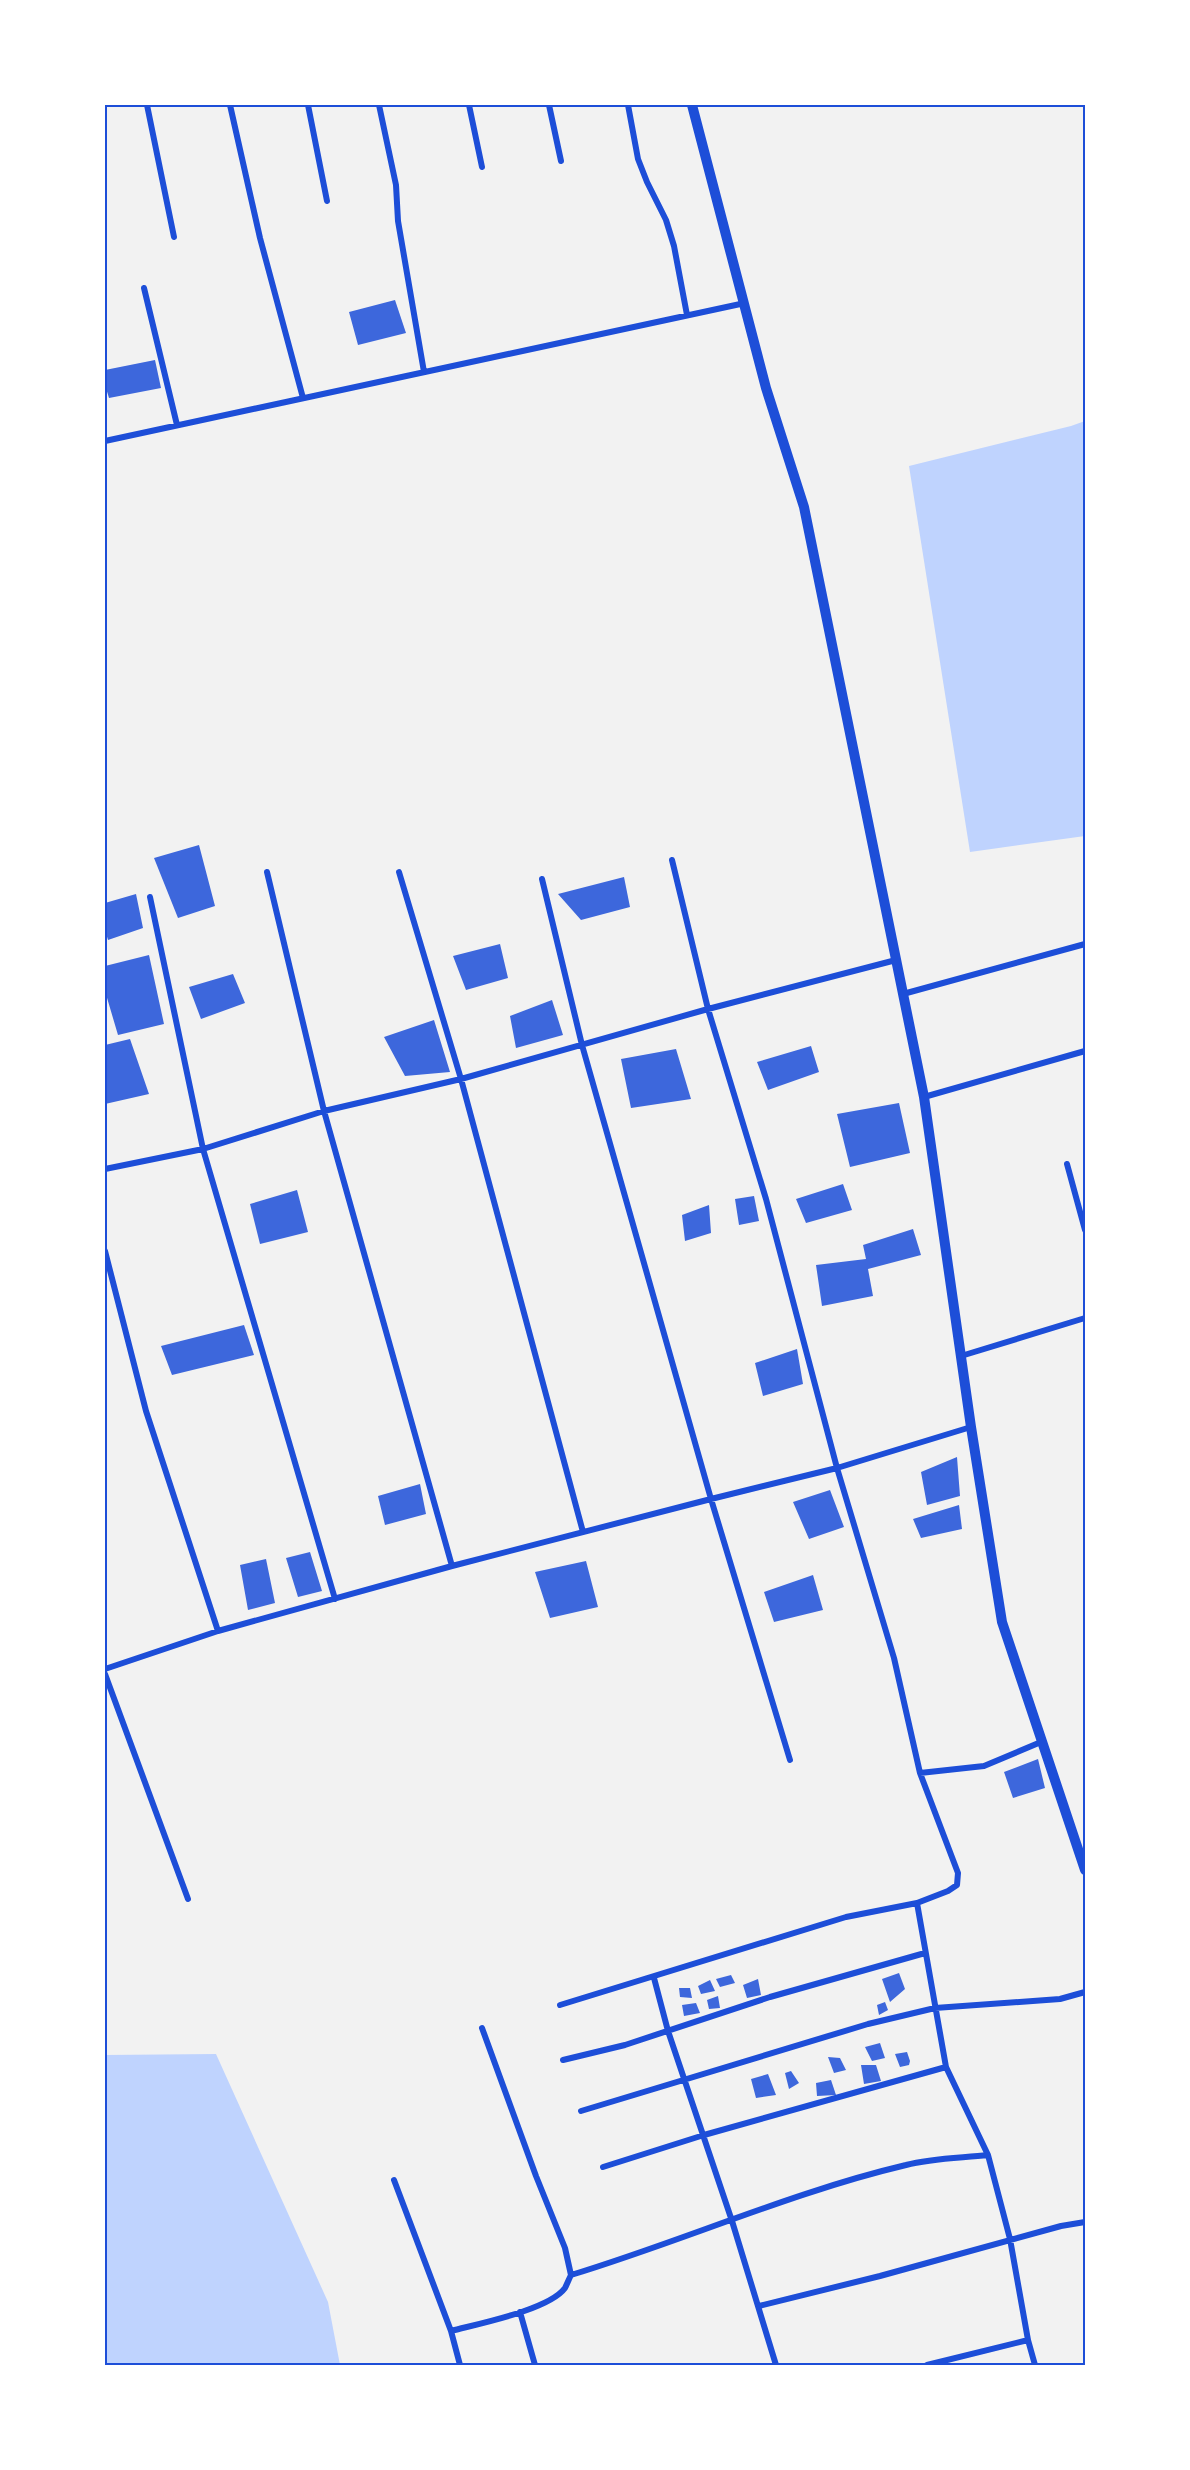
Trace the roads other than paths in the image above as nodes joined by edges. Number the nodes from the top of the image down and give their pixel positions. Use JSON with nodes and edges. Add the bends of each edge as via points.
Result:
{"nodes":[{"id":1,"x":147,"y":105,"type":"edge"},
{"id":2,"x":230,"y":105,"type":"edge"},
{"id":3,"x":308,"y":105,"type":"edge"},
{"id":4,"x":379,"y":105,"type":"edge"},
{"id":5,"x":469,"y":105,"type":"edge"},
{"id":6,"x":549,"y":105,"type":"edge"},
{"id":7,"x":628,"y":105,"type":"edge"},
{"id":8,"x":692,"y":105,"type":"edge"},
{"id":9,"x":561,"y":161,"type":"dead end"},
{"id":10,"x":482,"y":167,"type":"dead end"},
{"id":11,"x":327,"y":201,"type":"dead end"},
{"id":12,"x":174,"y":237,"type":"dead end"},
{"id":13,"x":144,"y":288,"type":"dead end"},
{"id":14,"x":745,"y":303,"type":"junction"},
{"id":15,"x":687,"y":315,"type":"junction"},
{"id":16,"x":424,"y":372,"type":"junction"},
{"id":17,"x":303,"y":398,"type":"junction"},
{"id":18,"x":177,"y":425,"type":"junction"},
{"id":19,"x":105,"y":441,"type":"edge"},
{"id":20,"x":672,"y":860,"type":"dead end"},
{"id":21,"x":267,"y":872,"type":"dead end"},
{"id":22,"x":399,"y":872,"type":"dead end"},
{"id":23,"x":542,"y":879,"type":"dead end"},
{"id":24,"x":150,"y":897,"type":"dead end"},
{"id":25,"x":1085,"y":944,"type":"edge"},
{"id":26,"x":896,"y":960,"type":"junction"},
{"id":27,"x":903,"y":994,"type":"junction"},
{"id":28,"x":708,"y":1009,"type":"junction"},
{"id":29,"x":582,"y":1045,"type":"junction"},
{"id":30,"x":1085,"y":1051,"type":"edge"},
{"id":31,"x":461,"y":1079,"type":"junction"},
{"id":32,"x":924,"y":1097,"type":"junction"},
{"id":33,"x":324,"y":1111,"type":"junction"},
{"id":34,"x":202,"y":1149,"type":"junction"},
{"id":35,"x":1067,"y":1164,"type":"dead end"},
{"id":36,"x":105,"y":1169,"type":"edge"},
{"id":37,"x":1085,"y":1230,"type":"edge"},
{"id":38,"x":105,"y":1251,"type":"edge"},
{"id":39,"x":1085,"y":1318,"type":"edge"},
{"id":40,"x":961,"y":1356,"type":"junction"},
{"id":41,"x":971,"y":1426,"type":"junction"},
{"id":42,"x":837,"y":1468,"type":"junction"},
{"id":43,"x":711,"y":1499,"type":"junction"},
{"id":44,"x":583,"y":1532,"type":"junction"},
{"id":45,"x":452,"y":1566,"type":"junction"},
{"id":46,"x":335,"y":1599,"type":"junction"},
{"id":47,"x":218,"y":1631,"type":"junction"},
{"id":48,"x":105,"y":1669,"type":"edge"},
{"id":49,"x":105,"y":1674,"type":"edge"},
{"id":50,"x":1041,"y":1742,"type":"junction"},
{"id":51,"x":790,"y":1760,"type":"dead end"},
{"id":52,"x":920,"y":1773,"type":"junction"},
{"id":53,"x":1085,"y":1870,"type":"edge"},
{"id":54,"x":188,"y":1899,"type":"dead end"},
{"id":55,"x":916,"y":1904,"type":"junction"},
{"id":56,"x":926,"y":1953,"type":"junction"},
{"id":57,"x":654,"y":1978,"type":"junction"},
{"id":58,"x":1085,"y":1992,"type":"edge"},
{"id":59,"x":560,"y":2005,"type":"dead end"},
{"id":60,"x":935,"y":2008,"type":"junction"},
{"id":61,"x":482,"y":2028,"type":"dead end"},
{"id":62,"x":668,"y":2031,"type":"junction"},
{"id":63,"x":563,"y":2060,"type":"dead end"},
{"id":64,"x":946,"y":2067,"type":"junction"},
{"id":65,"x":685,"y":2079,"type":"junction"},
{"id":66,"x":581,"y":2111,"type":"dead end"},
{"id":67,"x":704,"y":2135,"type":"junction"},
{"id":68,"x":988,"y":2155,"type":"junction"},
{"id":69,"x":603,"y":2167,"type":"dead end"},
{"id":70,"x":394,"y":2180,"type":"dead end"},
{"id":71,"x":732,"y":2221,"type":"junction"},
{"id":72,"x":1085,"y":2222,"type":"edge"},
{"id":73,"x":1010,"y":2239,"type":"junction"},
{"id":74,"x":571,"y":2275,"type":"junction"},
{"id":75,"x":759,"y":2306,"type":"junction"},
{"id":76,"x":520,"y":2312,"type":"junction"},
{"id":77,"x":451,"y":2331,"type":"junction"},
{"id":78,"x":1028,"y":2340,"type":"junction"},
{"id":79,"x":460,"y":2365,"type":"edge"},
{"id":80,"x":535,"y":2365,"type":"edge"},
{"id":81,"x":776,"y":2365,"type":"edge"},
{"id":82,"x":927,"y":2365,"type":"edge"},
{"id":83,"x":1035,"y":2365,"type":"edge"}],
"edges":[{"from":1,"to":12,"type":"street"},
{"from":2,"to":17,"type":"street","via":[[260,238]]},
{"from":3,"to":11,"type":"street"},
{"from":4,"to":16,"type":"street","via":[[396,184],[398,221]]},
{"from":5,"to":10,"type":"street"},
{"from":6,"to":9,"type":"street"},
{"from":7,"to":15,"type":"street","via":[[638,159],[666,220]]},
{"from":8,"to":14,"type":"street"},
{"from":13,"to":18,"type":"street"},
{"from":14,"to":15,"type":"street"},
{"from":14,"to":26,"type":"street","via":[[766,388],[804,507]]},
{"from":15,"to":16,"type":"street"},
{"from":16,"to":17,"type":"street"},
{"from":17,"to":18,"type":"street"},
{"from":18,"to":19,"type":"street"},
{"from":20,"to":28,"type":"street"},
{"from":21,"to":33,"type":"street"},
{"from":22,"to":31,"type":"street"},
{"from":23,"to":29,"type":"street"},
{"from":24,"to":34,"type":"street"},
{"from":25,"to":27,"type":"street"},
{"from":26,"to":27,"type":"street"},
{"from":26,"to":28,"type":"street"},
{"from":27,"to":32,"type":"street"},
{"from":28,"to":29,"type":"street"},
{"from":28,"to":42,"type":"street","via":[[766,1198]]},
{"from":29,"to":31,"type":"street"},
{"from":29,"to":43,"type":"street"},
{"from":30,"to":32,"type":"street"},
{"from":31,"to":33,"type":"street"},
{"from":31,"to":44,"type":"street"},
{"from":32,"to":40,"type":"street"},
{"from":33,"to":34,"type":"street"},
{"from":33,"to":45,"type":"street"},
{"from":34,"to":36,"type":"street"},
{"from":34,"to":46,"type":"street"},
{"from":35,"to":37,"type":"street"},
{"from":38,"to":47,"type":"street","via":[[146,1411]]},
{"from":39,"to":40,"type":"street"},
{"from":40,"to":41,"type":"street"},
{"from":41,"to":42,"type":"street"},
{"from":41,"to":50,"type":"street","via":[[1002,1622]]},
{"from":42,"to":43,"type":"street"},
{"from":42,"to":52,"type":"street","via":[[894,1658]]},
{"from":43,"to":44,"type":"street"},
{"from":43,"to":51,"type":"street"},
{"from":44,"to":45,"type":"street"},
{"from":45,"to":46,"type":"street"},
{"from":46,"to":47,"type":"street"},
{"from":47,"to":48,"type":"street"},
{"from":49,"to":54,"type":"street"},
{"from":50,"to":52,"type":"street","via":[[984,1766]]},
{"from":50,"to":53,"type":"street"},
{"from":52,"to":55,"type":"street","via":[[958,1873],[957,1885],[948,1892]]},
{"from":55,"to":56,"type":"street"},
{"from":55,"to":57,"type":"street","via":[[846,1917]]},
{"from":56,"to":60,"type":"street"},
{"from":56,"to":62,"type":"street","via":[[770,1996]]},
{"from":57,"to":59,"type":"street"},
{"from":57,"to":62,"type":"street"},
{"from":58,"to":60,"type":"street","via":[[1060,1999]]},
{"from":60,"to":64,"type":"street"},
{"from":60,"to":65,"type":"street"},
{"from":61,"to":74,"type":"street","via":[[565,2248]]},
{"from":62,"to":63,"type":"street"},
{"from":62,"to":65,"type":"street"},
{"from":64,"to":67,"type":"street"},
{"from":64,"to":68,"type":"street"},
{"from":65,"to":66,"type":"street"},
{"from":65,"to":67,"type":"street"},
{"from":67,"to":69,"type":"street"},
{"from":67,"to":71,"type":"street"},
{"from":68,"to":71,"type":"street","via":[[908,2164]]},
{"from":68,"to":73,"type":"street"},
{"from":70,"to":77,"type":"street"},
{"from":71,"to":74,"type":"street"},
{"from":71,"to":75,"type":"street"},
{"from":72,"to":73,"type":"street"},
{"from":73,"to":75,"type":"street"},
{"from":73,"to":78,"type":"street"},
{"from":74,"to":76,"type":"street","via":[[564,2290]]},
{"from":75,"to":81,"type":"street"},
{"from":76,"to":77,"type":"street"},
{"from":76,"to":80,"type":"street"},
{"from":77,"to":79,"type":"street"},
{"from":78,"to":82,"type":"street"},
{"from":78,"to":83,"type":"street"}]}
